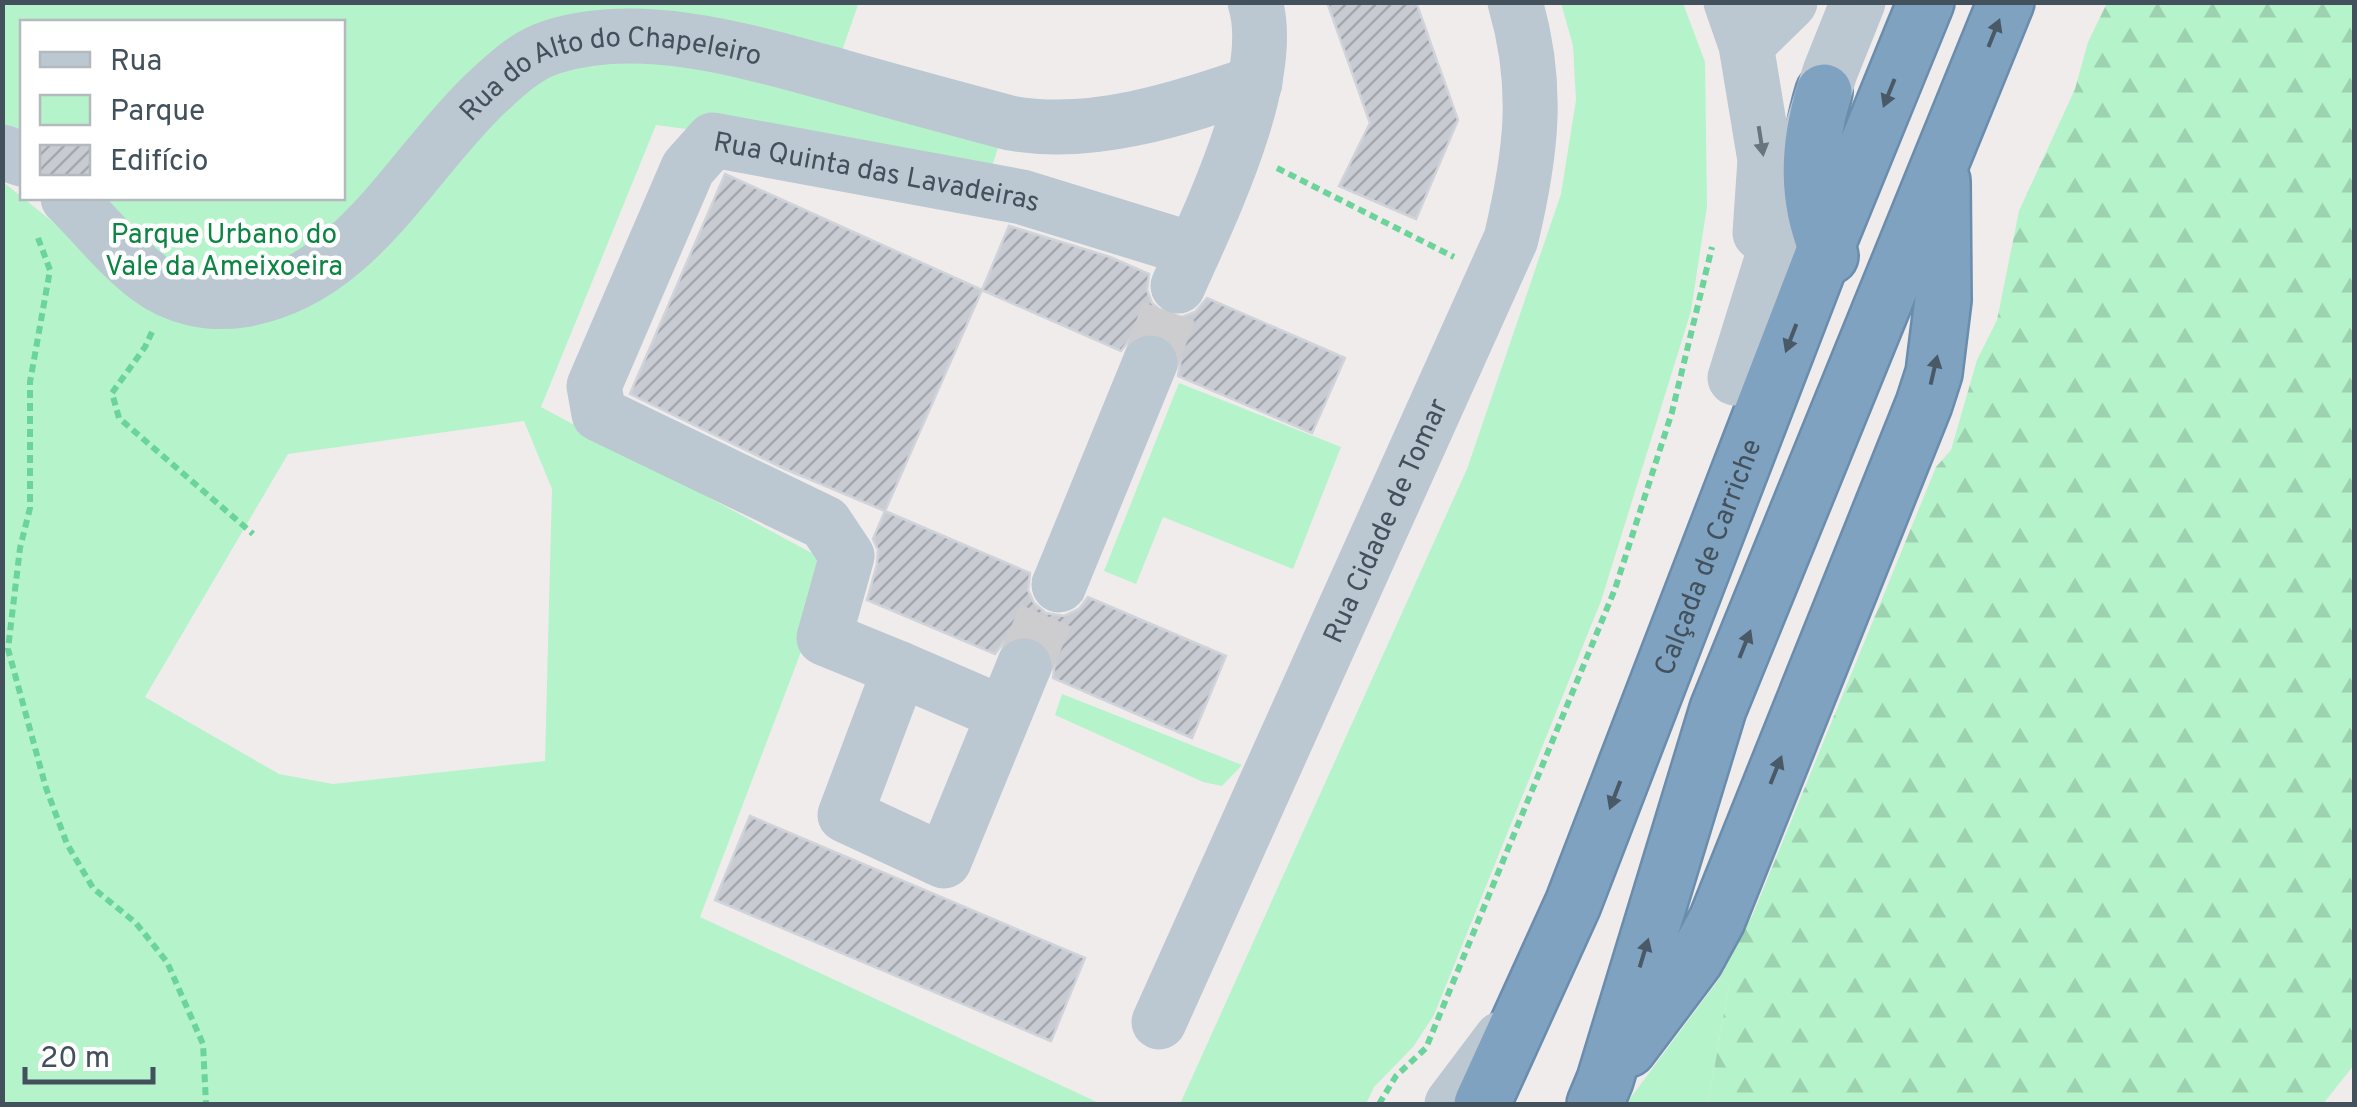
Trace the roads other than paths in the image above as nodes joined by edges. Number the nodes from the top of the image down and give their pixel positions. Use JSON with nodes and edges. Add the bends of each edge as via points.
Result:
{"nodes":[{"id":1,"x":1254,"y":2,"type":"edge"},
{"id":2,"x":1515,"y":2,"type":"edge"},
{"id":3,"x":1790,"y":2,"type":"edge"},
{"id":4,"x":1858,"y":2,"type":"edge"},
{"id":5,"x":1926,"y":2,"type":"edge"},
{"id":6,"x":2006,"y":2,"type":"edge"},
{"id":7,"x":1738,"y":24,"type":"edge"},
{"id":8,"x":1255,"y":83,"type":"junction"},
{"id":9,"x":1824,"y":92,"type":"junction"},
{"id":10,"x":1954,"y":128,"type":"junction"},
{"id":11,"x":51,"y":212,"type":"edge"},
{"id":12,"x":1826,"y":248,"type":"junction"},
{"id":13,"x":1868,"y":340,"type":"junction"},
{"id":14,"x":1150,"y":364,"type":"tunnel mouth"},
{"id":15,"x":1735,"y":378,"type":"junction"},
{"id":16,"x":1888,"y":494,"type":"junction"},
{"id":17,"x":1059,"y":585,"type":"tunnel mouth"},
{"id":18,"x":900,"y":669,"type":"junction"},
{"id":19,"x":1650,"y":704,"type":"junction"},
{"id":20,"x":1530,"y":1000,"type":"junction"},
{"id":21,"x":1159,"y":1022,"type":"dead end"},
{"id":22,"x":1600,"y":1092,"type":"edge"},
{"id":23,"x":1452,"y":1104,"type":"edge"},
{"id":24,"x":1482,"y":1104,"type":"edge"}],
"edges":[{"from":1,"to":8,"type":"street","name":"Rua Quinta das Lavadeiras","via":[[1260,18]]},
{"from":2,"to":21,"type":"street","name":"Rua Cidade de Tomar","via":[[1531,78],[1528,166],[1511,239]]},
{"from":3,"to":7,"type":"street"},
{"from":4,"to":9,"type":"street"},
{"from":5,"to":12,"type":"highway","name":"Calçada de Carriche","one_way":true},
{"from":10,"to":6,"type":"highway","one_way":true},
{"from":7,"to":15,"type":"street","one_way":true,"via":[[1764,160],[1758,269]]},
{"from":8,"to":11,"type":"street","name":"Rua do Alto do Chapeleiro","via":[[1182,108],[1040,129],[732,46],[598,39],[551,47],[528,59],[461,117],[356,242],[272,295],[225,303],[184,297]]},
{"from":8,"to":18,"type":"street","name":"Rua Quinta das Lavadeiras","via":[[1186,268],[1022,197],[713,140],[688,168],[594,386],[599,414],[825,524],[847,556],[824,638]]},
{"from":9,"to":12,"type":"highway","via":[[1810,173]]},
{"from":9,"to":15,"type":"street"},
{"from":10,"to":13,"type":"highway"},
{"from":16,"to":10,"type":"highway","one_way":true,"via":[[1934,373],[1945,279],[1942,184]]},
{"from":12,"to":13,"type":"highway"},
{"from":12,"to":19,"type":"highway","name":"Calçada de Carriche","one_way":true},
{"from":13,"to":16,"type":"highway","via":[[1896,410],[1899,444]]},
{"from":22,"to":13,"type":"highway","one_way":true,"via":[[1718,709]]},
{"from":14,"to":17,"type":"street"},
{"from":15,"to":19,"type":"highway","via":[[1708,509]]},
{"from":22,"to":16,"type":"highway","one_way":true,"via":[[1717,920]]},
{"from":18,"to":18,"type":"street","name":"Rua Quinta das Lavadeiras","via":[[1014,690],[944,861],[845,816]]},
{"from":19,"to":20,"type":"highway","name":"Calçada de Carriche","one_way":true},
{"from":20,"to":23,"type":"street"},
{"from":20,"to":24,"type":"highway","name":"Calçada de Carriche"}]}
